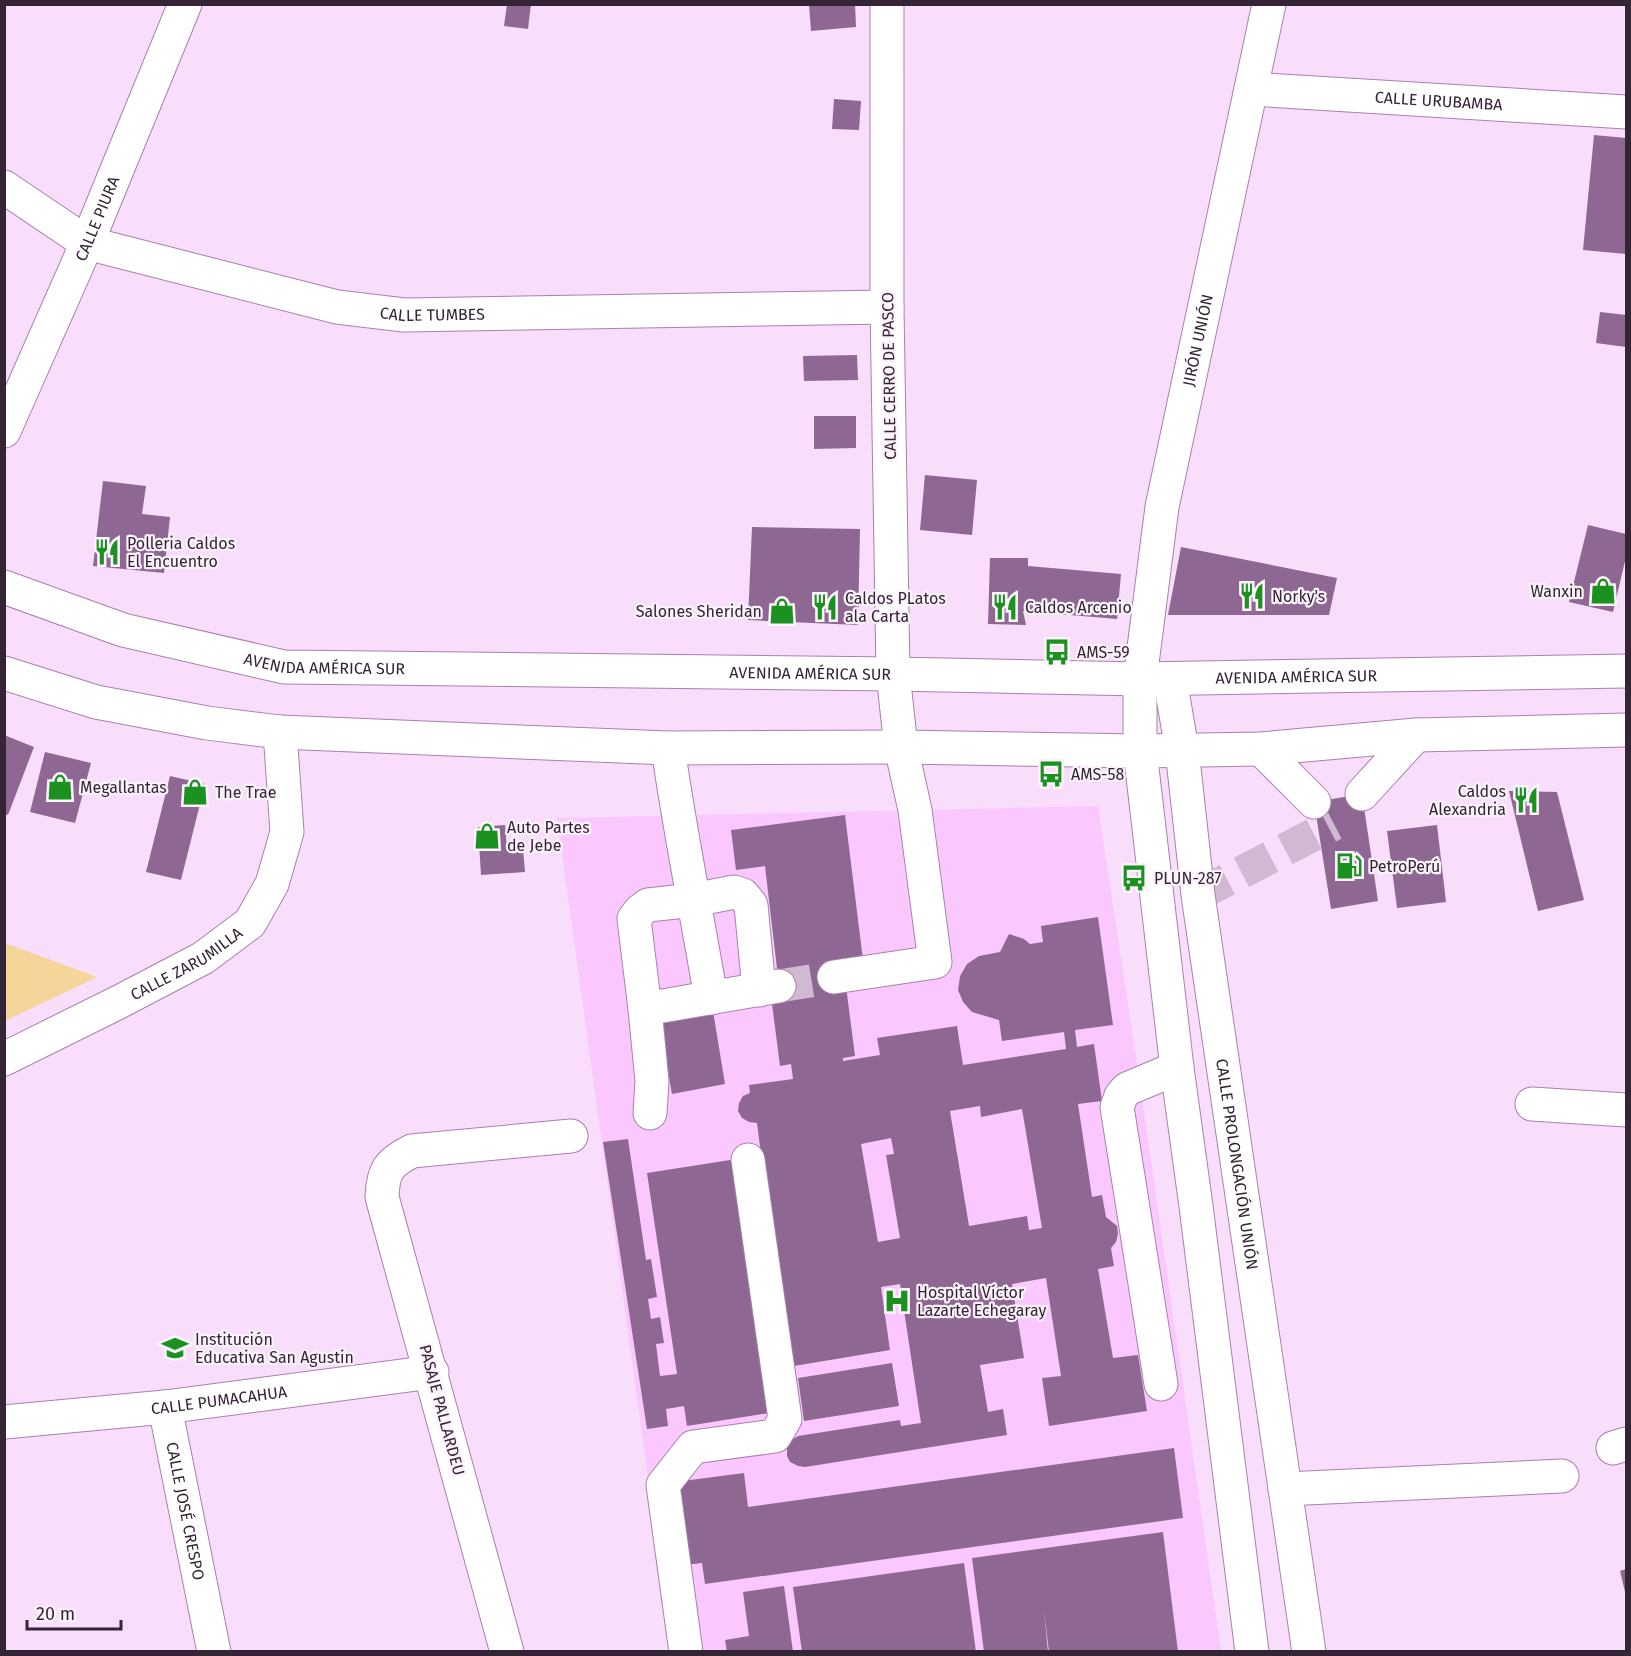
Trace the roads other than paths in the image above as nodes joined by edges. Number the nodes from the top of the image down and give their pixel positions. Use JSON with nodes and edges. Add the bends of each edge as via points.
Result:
{"nodes":[{"id":1,"x":185,"y":4,"type":"edge"},
{"id":2,"x":887,"y":4,"type":"edge"},
{"id":3,"x":1269,"y":4,"type":"edge"},
{"id":4,"x":1251,"y":89,"type":"junction"},
{"id":5,"x":1626,"y":112,"type":"edge"},
{"id":6,"x":4,"y":187,"type":"edge"},
{"id":7,"x":87,"y":243,"type":"junction"},
{"id":8,"x":887,"y":307,"type":"junction"},
{"id":9,"x":4,"y":431,"type":"edge"},
{"id":10,"x":4,"y":587,"type":"edge"},
{"id":11,"x":1626,"y":671,"type":"edge"},
{"id":12,"x":4,"y":673,"type":"edge"},
{"id":13,"x":893,"y":674,"type":"junction"},
{"id":14,"x":1155,"y":679,"type":"junction"},
{"id":15,"x":1626,"y":730,"type":"edge"},
{"id":16,"x":280,"y":732,"type":"junction"},
{"id":17,"x":1416,"y":735,"type":"junction"},
{"id":18,"x":901,"y":747,"type":"junction"},
{"id":19,"x":668,"y":748,"type":"junction"},
{"id":20,"x":1261,"y":749,"type":"junction"},
{"id":21,"x":1182,"y":750,"type":"junction"},
{"id":22,"x":1140,"y":751,"type":"junction"},
{"id":23,"x":1362,"y":794,"type":"dead end"},
{"id":24,"x":1314,"y":802,"type":"dead end"},
{"id":25,"x":694,"y":900,"type":"junction"},
{"id":26,"x":834,"y":977,"type":"tunnel mouth"},
{"id":27,"x":711,"y":998,"type":"junction"},
{"id":28,"x":645,"y":1009,"type":"junction"},
{"id":29,"x":4,"y":1059,"type":"edge"},
{"id":30,"x":1177,"y":1068,"type":"junction"},
{"id":31,"x":1532,"y":1104,"type":"dead end"},
{"id":32,"x":1626,"y":1110,"type":"edge"},
{"id":33,"x":650,"y":1113,"type":"dead end"},
{"id":34,"x":571,"y":1136,"type":"dead end"},
{"id":35,"x":748,"y":1160,"type":"dead end"},
{"id":36,"x":432,"y":1372,"type":"junction"},
{"id":37,"x":1161,"y":1384,"type":"dead end"},
{"id":38,"x":165,"y":1407,"type":"junction"},
{"id":39,"x":4,"y":1422,"type":"edge"},
{"id":40,"x":1562,"y":1476,"type":"dead end"},
{"id":41,"x":1285,"y":1490,"type":"junction"},
{"id":42,"x":214,"y":1652,"type":"edge"},
{"id":43,"x":507,"y":1652,"type":"edge"},
{"id":44,"x":686,"y":1652,"type":"edge"},
{"id":45,"x":1252,"y":1652,"type":"edge"},
{"id":46,"x":1309,"y":1652,"type":"edge"}],
"edges":[{"from":1,"to":7,"type":"main road","name":"CALLE PIURA"},
{"from":2,"to":8,"type":"main road","name":"CALLE CERRO DE PASCO"},
{"from":3,"to":4,"type":"main road","name":"JIRÓN UNIÓN"},
{"from":4,"to":5,"type":"main road","name":"CALLE URUBAMBA"},
{"from":4,"to":14,"type":"main road","name":"JIRÓN UNIÓN","via":[[1162,507]]},
{"from":6,"to":7,"type":"main road","name":"CALLE TUMBES"},
{"from":7,"to":8,"type":"main road","name":"CALLE TUMBES","via":[[337,307],[404,315]]},
{"from":7,"to":9,"type":"main road","name":"CALLE PIURA"},
{"from":8,"to":13,"type":"main road","name":"CALLE CERRO DE PASCO"},
{"from":10,"to":13,"type":"main road","name":"AVENIDA AMÉRICA SUR","via":[[123,630],[284,667]]},
{"from":11,"to":14,"type":"main road","name":"AVENIDA AMÉRICA SUR"},
{"from":12,"to":16,"type":"main road","via":[[96,702]]},
{"from":13,"to":14,"type":"main road","name":"AVENIDA AMÉRICA SUR"},
{"from":13,"to":18,"type":"main road","name":"CALLE CERRO DE PASCO"},
{"from":14,"to":21,"type":"main road","name":"CALLE PROLONGACIÓN UNIÓN"},
{"from":14,"to":22,"type":"main road"},
{"from":15,"to":17,"type":"main road"},
{"from":16,"to":19,"type":"main road"},
{"from":16,"to":29,"type":"main road","name":"CALLE ZARUMILLA","via":[[287,832],[272,885],[250,923],[203,958]]},
{"from":17,"to":20,"type":"main road"},
{"from":17,"to":23,"type":"main road"},
{"from":18,"to":19,"type":"main road"},
{"from":18,"to":22,"type":"main road"},
{"from":18,"to":26,"type":"main road","name":"CALLE CERRO DE PASCO","via":[[915,810],[935,962]]},
{"from":19,"to":25,"type":"main road"},
{"from":20,"to":21,"type":"main road"},
{"from":20,"to":24,"type":"main road"},
{"from":21,"to":22,"type":"main road"},
{"from":21,"to":41,"type":"main road","name":"CALLE PROLONGACIÓN UNIÓN","via":[[1198,896]]},
{"from":22,"to":30,"type":"main road"},
{"from":25,"to":27,"type":"main road"},
{"from":25,"to":27,"type":"main road","via":[[734,892],[743,895],[751,905],[769,988]]},
{"from":25,"to":28,"type":"main road","via":[[648,905],[634,919]]},
{"from":27,"to":28,"type":"main road"},
{"from":28,"to":33,"type":"main road"},
{"from":30,"to":37,"type":"main road","via":[[1127,1089],[1117,1107]]},
{"from":30,"to":45,"type":"main road"},
{"from":31,"to":32,"type":"main road"},
{"from":34,"to":36,"type":"main road","name":"PASAJE PALLARDEU","via":[[412,1151],[387,1168],[382,1197]]},
{"from":35,"to":44,"type":"main road","via":[[785,1419],[775,1436],[693,1447],[663,1485]]},
{"from":36,"to":38,"type":"main road","name":"CALLE PUMACAHUA"},
{"from":36,"to":43,"type":"main road","name":"PASAJE PALLARDEU"},
{"from":38,"to":39,"type":"main road","name":"CALLE PUMACAHUA"},
{"from":38,"to":42,"type":"main road","name":"CALLE JOSÉ CRESPO"},
{"from":40,"to":41,"type":"main road"},
{"from":41,"to":46,"type":"main road","name":"CALLE PROLONGACIÓN UNIÓN"}]}
